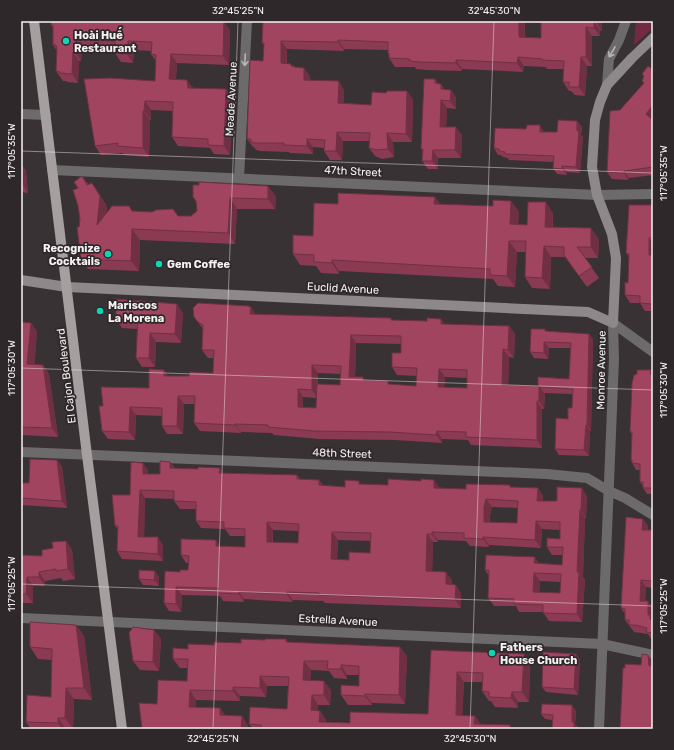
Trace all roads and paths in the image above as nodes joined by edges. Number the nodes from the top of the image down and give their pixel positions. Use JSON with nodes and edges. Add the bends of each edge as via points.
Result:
{"nodes":[{"id":1,"x":34,"y":21,"type":"edge"},
{"id":2,"x":247,"y":21,"type":"edge"},
{"id":3,"x":626,"y":21,"type":"edge"},
{"id":4,"x":653,"y":38,"type":"edge"},
{"id":5,"x":607,"y":85,"type":"junction"},
{"id":6,"x":21,"y":114,"type":"edge"},
{"id":7,"x":46,"y":115,"type":"junction"},
{"id":8,"x":52,"y":170,"type":"junction"},
{"id":9,"x":239,"y":178,"type":"junction"},
{"id":10,"x":653,"y":194,"type":"edge"},
{"id":11,"x":597,"y":195,"type":"junction"},
{"id":12,"x":21,"y":280,"type":"edge"},
{"id":13,"x":67,"y":287,"type":"junction"},
{"id":14,"x":614,"y":323,"type":"junction"},
{"id":15,"x":653,"y":352,"type":"edge"},
{"id":16,"x":21,"y":452,"type":"edge"},
{"id":17,"x":87,"y":455,"type":"junction"},
{"id":18,"x":608,"y":491,"type":"junction"},
{"id":19,"x":653,"y":515,"type":"edge"},
{"id":20,"x":21,"y":618,"type":"edge"},
{"id":21,"x":108,"y":622,"type":"junction"},
{"id":22,"x":602,"y":644,"type":"junction"},
{"id":23,"x":653,"y":655,"type":"edge"},
{"id":24,"x":122,"y":729,"type":"edge"},
{"id":25,"x":599,"y":729,"type":"edge"}],
"edges":[{"from":1,"to":7,"type":"main road","name":"El Cajon Boulevard"},
{"from":2,"to":9,"type":"street","name":"Meade Avenue","one_way":true},
{"from":3,"to":5,"type":"street","name":"Monroe Avenue","one_way":true,"via":[[609,59]]},
{"from":4,"to":5,"type":"main road"},
{"from":5,"to":11,"type":"main road","name":"Monroe Avenue","via":[[595,120],[592,166]]},
{"from":6,"to":7,"type":"street"},
{"from":7,"to":8,"type":"main road","name":"El Cajon Boulevard"},
{"from":8,"to":9,"type":"street","name":"47th Street"},
{"from":8,"to":13,"type":"main road","name":"El Cajon Boulevard"},
{"from":9,"to":11,"type":"street","name":"47th Street"},
{"from":10,"to":11,"type":"street","name":"47th Street"},
{"from":11,"to":14,"type":"main road","name":"Monroe Avenue","via":[[612,234],[616,258]]},
{"from":12,"to":13,"type":"main road","name":"Euclid Avenue"},
{"from":13,"to":14,"type":"main road","name":"Euclid Avenue","via":[[588,312]]},
{"from":13,"to":17,"type":"main road","name":"El Cajon Boulevard"},
{"from":14,"to":15,"type":"street","name":"Euclid Avenue"},
{"from":14,"to":18,"type":"street","name":"Monroe Avenue"},
{"from":16,"to":17,"type":"street","name":"48th Street"},
{"from":17,"to":18,"type":"street","name":"48th Street","via":[[547,474],[587,478]]},
{"from":17,"to":21,"type":"main road","name":"El Cajon Boulevard"},
{"from":18,"to":19,"type":"street","name":"48th Street"},
{"from":18,"to":22,"type":"street","name":"Monroe Avenue"},
{"from":20,"to":21,"type":"street","name":"Estrella Avenue"},
{"from":21,"to":22,"type":"street","name":"Estrella Avenue"},
{"from":21,"to":24,"type":"main road","name":"El Cajon Boulevard"},
{"from":22,"to":23,"type":"street","name":"Estrella Avenue"},
{"from":22,"to":25,"type":"street","name":"Monroe Avenue"}]}
